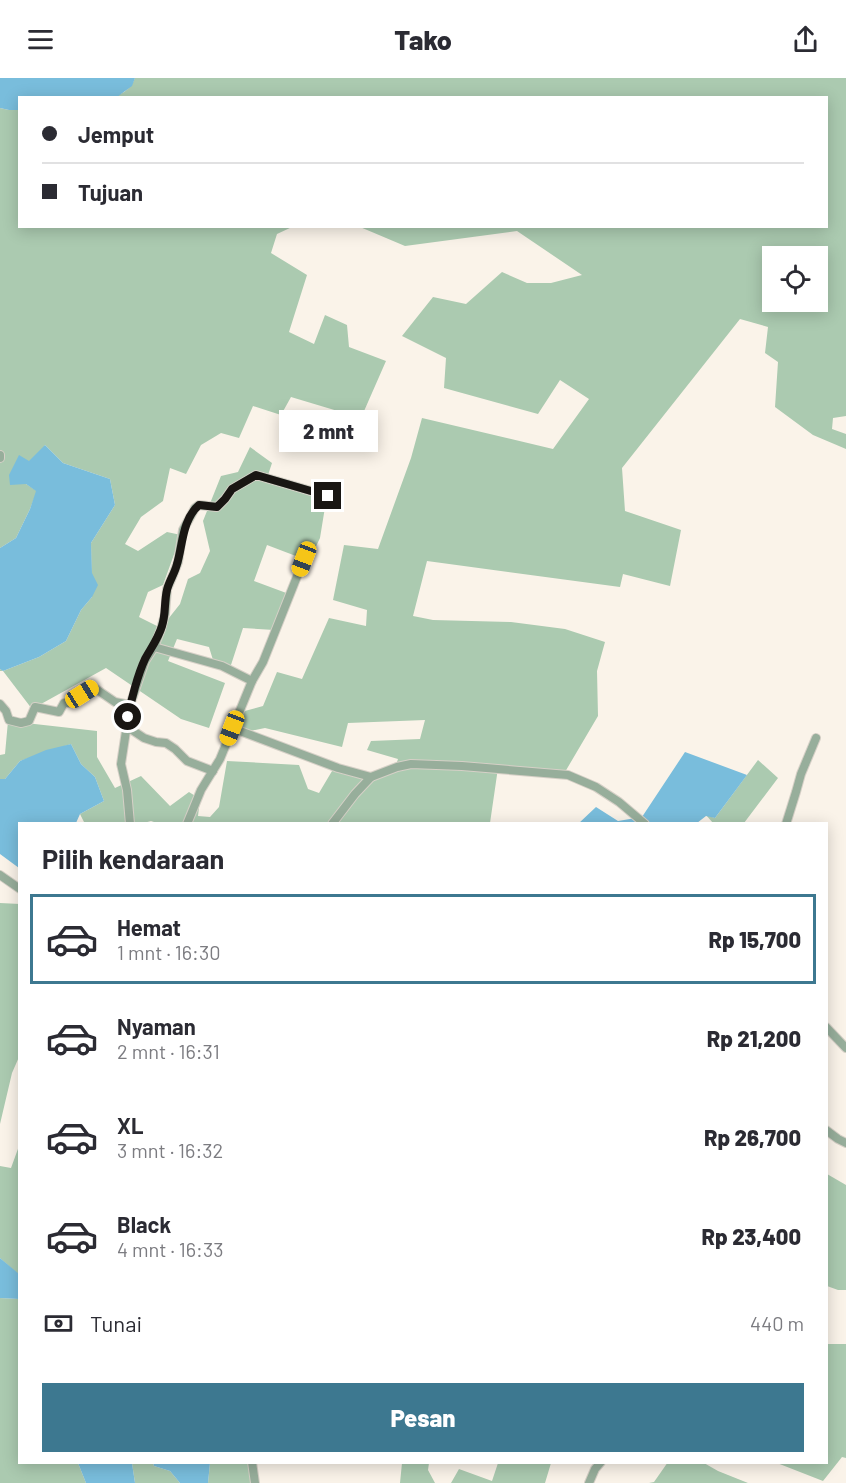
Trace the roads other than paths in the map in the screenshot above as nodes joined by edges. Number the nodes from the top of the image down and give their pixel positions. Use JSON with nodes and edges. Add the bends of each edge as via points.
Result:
{"nodes":[{"id":1,"x":328,"y":496,"type":"dead end"},
{"id":2,"x":304,"y":559,"type":"dead end"},
{"id":3,"x":154,"y":646,"type":"junction"},
{"id":4,"x":252,"y":681,"type":"junction"},
{"id":5,"x":0,"y":704,"type":"edge"},
{"id":6,"x":130,"y":705,"type":"junction"},
{"id":7,"x":232,"y":728,"type":"junction"},
{"id":8,"x":126,"y":729,"type":"junction"},
{"id":9,"x":816,"y":738,"type":"dead end"},
{"id":10,"x":213,"y":771,"type":"junction"},
{"id":11,"x":371,"y":777,"type":"junction"},
{"id":12,"x":130,"y":822,"type":"edge"},
{"id":13,"x":188,"y":822,"type":"edge"},
{"id":14,"x":334,"y":822,"type":"edge"},
{"id":15,"x":643,"y":822,"type":"edge"},
{"id":16,"x":787,"y":822,"type":"edge"},
{"id":17,"x":0,"y":875,"type":"edge"},
{"id":18,"x":18,"y":888,"type":"edge"},
{"id":19,"x":828,"y":1029,"type":"edge"},
{"id":20,"x":846,"y":1048,"type":"edge"},
{"id":21,"x":828,"y":1132,"type":"edge"},
{"id":22,"x":846,"y":1143,"type":"edge"},
{"id":23,"x":252,"y":1464,"type":"edge"},
{"id":24,"x":599,"y":1464,"type":"edge"},
{"id":25,"x":255,"y":1483,"type":"edge"},
{"id":26,"x":589,"y":1483,"type":"edge"}],
"edges":[{"from":1,"to":3,"type":"street","via":[[256,475],[232,489],[217,507],[195,508],[183,530]]},
{"from":2,"to":4,"type":"street"},
{"from":3,"to":4,"type":"street","via":[[222,666]]},
{"from":3,"to":6,"type":"street"},
{"from":4,"to":7,"type":"street"},
{"from":5,"to":6,"type":"street","via":[[9,720],[21,723],[29,721],[35,707],[59,712],[63,703],[76,704],[93,687],[115,702]]},
{"from":6,"to":8,"type":"street"},
{"from":7,"to":10,"type":"street"},
{"from":7,"to":11,"type":"street"},
{"from":8,"to":10,"type":"street","via":[[166,743],[187,761]]},
{"from":8,"to":12,"type":"street","via":[[121,764]]},
{"from":9,"to":16,"type":"street"},
{"from":10,"to":13,"type":"street"},
{"from":11,"to":14,"type":"street"},
{"from":11,"to":15,"type":"street","via":[[411,764],[568,775],[596,787]]},
{"from":17,"to":18,"type":"street"},
{"from":19,"to":20,"type":"street"},
{"from":21,"to":22,"type":"street"},
{"from":23,"to":25,"type":"street"},
{"from":24,"to":26,"type":"street"}]}
